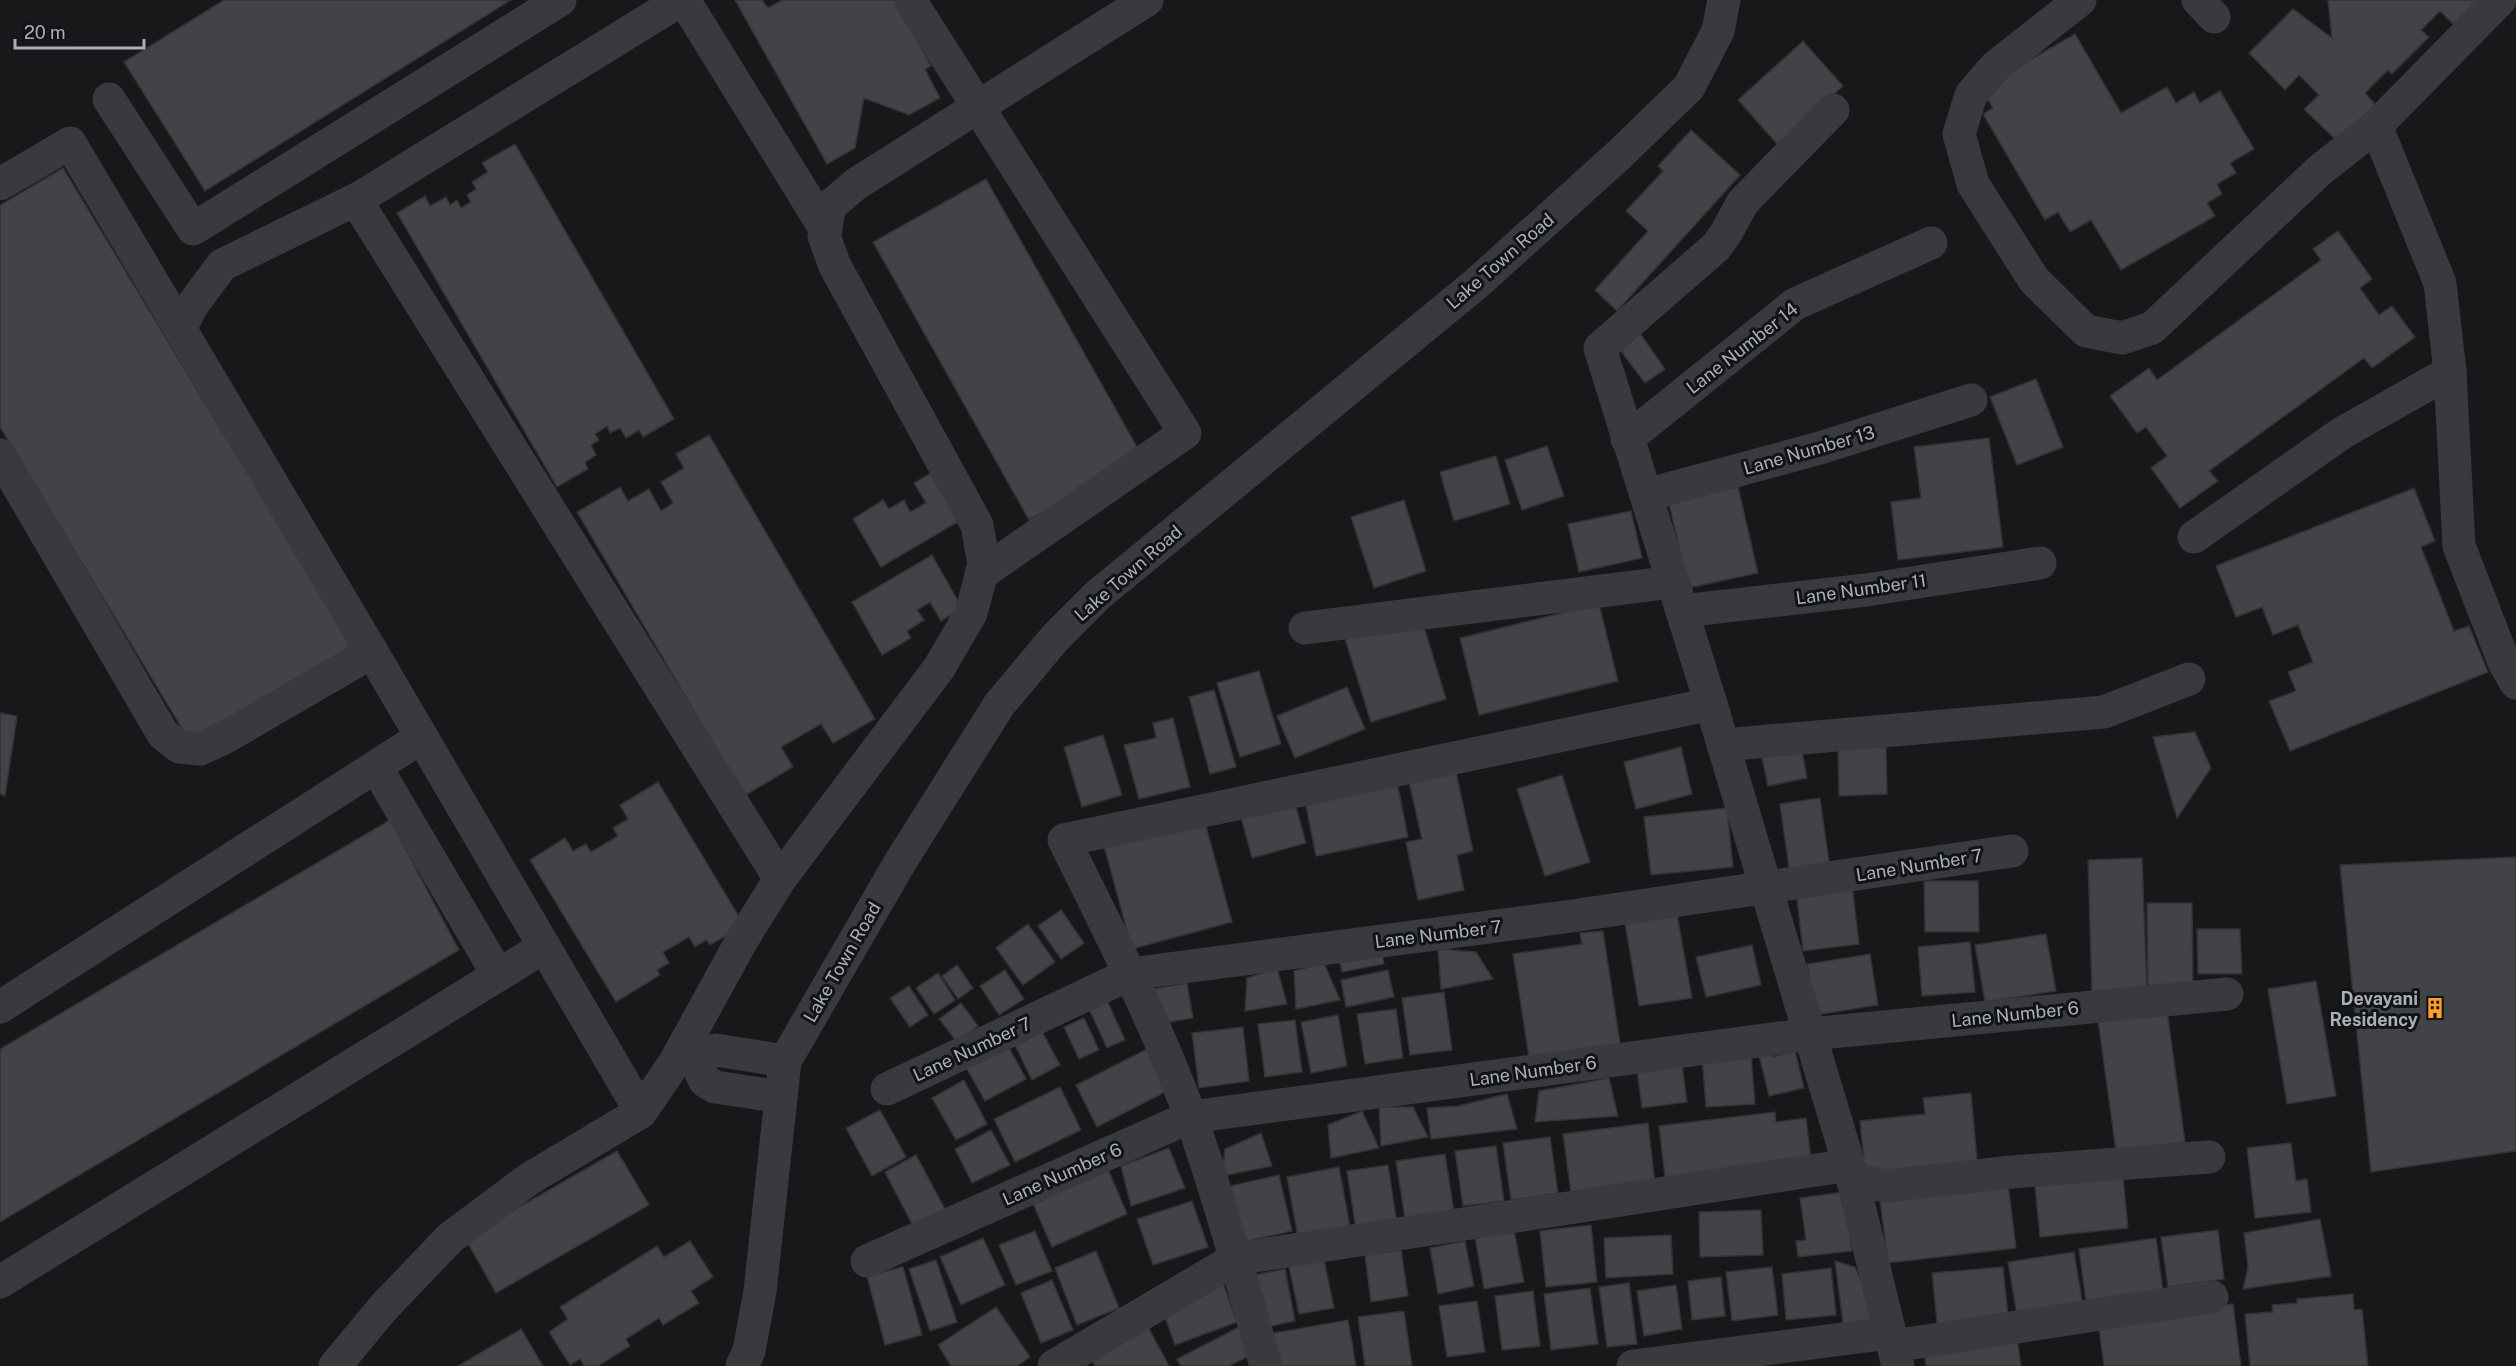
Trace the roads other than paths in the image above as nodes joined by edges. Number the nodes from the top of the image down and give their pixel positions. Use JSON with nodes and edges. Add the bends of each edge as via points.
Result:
{"nodes":[{"id":1,"x":560,"y":0,"type":"edge"},
{"id":2,"x":683,"y":0,"type":"edge"},
{"id":3,"x":910,"y":0,"type":"edge"},
{"id":4,"x":1724,"y":0,"type":"edge"},
{"id":5,"x":2080,"y":0,"type":"edge"},
{"id":6,"x":2500,"y":0,"type":"edge"},
{"id":7,"x":1131,"y":4,"type":"edge"},
{"id":8,"x":110,"y":99,"type":"dead end"},
{"id":9,"x":979,"y":108,"type":"junction"},
{"id":10,"x":1833,"y":110,"type":"dead end"},
{"id":11,"x":2376,"y":126,"type":"junction"},
{"id":12,"x":0,"y":184,"type":"edge"},
{"id":13,"x":363,"y":196,"type":"junction"},
{"id":14,"x":826,"y":230,"type":"junction"},
{"id":15,"x":1931,"y":243,"type":"dead end"},
{"id":16,"x":180,"y":329,"type":"junction"},
{"id":17,"x":2450,"y":372,"type":"junction"},
{"id":18,"x":1971,"y":400,"type":"dead end"},
{"id":19,"x":1627,"y":439,"type":"junction"},
{"id":20,"x":0,"y":455,"type":"edge"},
{"id":21,"x":1646,"y":495,"type":"junction"},
{"id":22,"x":2194,"y":537,"type":"dead end"},
{"id":23,"x":2040,"y":563,"type":"dead end"},
{"id":24,"x":981,"y":574,"type":"junction"},
{"id":25,"x":1678,"y":597,"type":"junction"},
{"id":26,"x":1305,"y":628,"type":"dead end"},
{"id":27,"x":372,"y":652,"type":"junction"},
{"id":28,"x":2189,"y":679,"type":"dead end"},
{"id":29,"x":2516,"y":683,"type":"edge"},
{"id":30,"x":1711,"y":704,"type":"junction"},
{"id":31,"x":422,"y":738,"type":"junction"},
{"id":32,"x":1723,"y":745,"type":"junction"},
{"id":33,"x":376,"y":767,"type":"junction"},
{"id":34,"x":2012,"y":851,"type":"dead end"},
{"id":35,"x":780,"y":879,"type":"junction"},
{"id":36,"x":1765,"y":888,"type":"junction"},
{"id":37,"x":544,"y":947,"type":"junction"},
{"id":38,"x":1130,"y":974,"type":"junction"},
{"id":39,"x":498,"y":975,"type":"junction"},
{"id":40,"x":2227,"y":994,"type":"dead end"},
{"id":41,"x":0,"y":1007,"type":"edge"},
{"id":42,"x":1810,"y":1034,"type":"junction"},
{"id":43,"x":785,"y":1061,"type":"junction"},
{"id":44,"x":686,"y":1064,"type":"junction"},
{"id":45,"x":887,"y":1089,"type":"dead end"},
{"id":46,"x":781,"y":1097,"type":"junction"},
{"id":47,"x":641,"y":1113,"type":"junction"},
{"id":48,"x":1190,"y":1117,"type":"junction"},
{"id":49,"x":2209,"y":1156,"type":"dead end"},
{"id":50,"x":1851,"y":1172,"type":"junction"},
{"id":51,"x":1235,"y":1259,"type":"junction"},
{"id":52,"x":867,"y":1260,"type":"dead end"},
{"id":53,"x":0,"y":1282,"type":"edge"},
{"id":54,"x":2212,"y":1297,"type":"dead end"},
{"id":55,"x":1893,"y":1349,"type":"edge"},
{"id":56,"x":335,"y":1366,"type":"edge"},
{"id":57,"x":742,"y":1366,"type":"edge"},
{"id":58,"x":1054,"y":1366,"type":"edge"},
{"id":59,"x":1266,"y":1366,"type":"edge"},
{"id":60,"x":1633,"y":1366,"type":"edge"}],
"edges":[{"from":1,"to":8,"type":"street","via":[[193,229]]},
{"from":2,"to":13,"type":"street"},
{"from":2,"to":14,"type":"street"},
{"from":3,"to":9,"type":"street"},
{"from":4,"to":43,"type":"street","name":"Lake Town Road","via":[[1718,31],[1689,87],[1620,154],[1477,283],[1098,595],[1055,638],[999,705],[899,864]]},
{"from":5,"to":11,"type":"street","via":[[1995,67],[1971,95],[1959,134],[1973,184],[2034,280],[2086,331],[2122,338],[2152,328],[2320,170]]},
{"from":6,"to":11,"type":"street"},
{"from":7,"to":9,"type":"street"},
{"from":9,"to":14,"type":"street","via":[[856,184],[830,207]]},
{"from":9,"to":24,"type":"street","via":[[1185,433]]},
{"from":10,"to":19,"type":"street","via":[[1743,202],[1716,247],[1600,348]]},
{"from":11,"to":17,"type":"street","via":[[2440,283]]},
{"from":12,"to":16,"type":"street","via":[[70,143]]},
{"from":13,"to":16,"type":"street","via":[[222,265]]},
{"from":13,"to":35,"type":"street","via":[[356,200]]},
{"from":14,"to":24,"type":"street","via":[[824,236],[835,266],[977,525],[984,565]]},
{"from":15,"to":19,"type":"street","name":"Lane Number 14","via":[[1795,304]]},
{"from":16,"to":27,"type":"street"},
{"from":17,"to":22,"type":"street","via":[[2342,433]]},
{"from":17,"to":29,"type":"street","via":[[2459,546],[2504,662]]},
{"from":18,"to":21,"type":"street","name":"Lane Number 13","via":[[1820,448]]},
{"from":19,"to":21,"type":"street"},
{"from":20,"to":27,"type":"street","via":[[164,734],[179,747],[200,749],[226,737]]},
{"from":21,"to":25,"type":"street"},
{"from":23,"to":25,"type":"street","name":"Lane Number 11","via":[[1866,590]]},
{"from":24,"to":35,"type":"street","via":[[970,613],[939,668]]},
{"from":25,"to":26,"type":"street","name":"Lane Number 11"},
{"from":25,"to":30,"type":"street"},
{"from":27,"to":31,"type":"street"},
{"from":28,"to":32,"type":"street","via":[[2104,712]]},
{"from":30,"to":32,"type":"street"},
{"from":30,"to":38,"type":"street","via":[[1064,840]]},
{"from":31,"to":33,"type":"street"},
{"from":31,"to":37,"type":"street"},
{"from":32,"to":36,"type":"street"},
{"from":33,"to":39,"type":"street"},
{"from":33,"to":41,"type":"street"},
{"from":34,"to":36,"type":"street","name":"Lane Number 7"},
{"from":35,"to":44,"type":"street","via":[[742,940]]},
{"from":36,"to":38,"type":"street","name":"Lane Number 7"},
{"from":36,"to":42,"type":"street"},
{"from":37,"to":39,"type":"street"},
{"from":37,"to":47,"type":"street"},
{"from":38,"to":45,"type":"street","name":"Lane Number 7"},
{"from":38,"to":48,"type":"street"},
{"from":39,"to":53,"type":"street"},
{"from":40,"to":42,"type":"street","name":"Lane Number 6"},
{"from":42,"to":48,"type":"street","name":"Lane Number 6"},
{"from":42,"to":50,"type":"street"},
{"from":43,"to":44,"type":"street","via":[[716,1050]]},
{"from":43,"to":46,"type":"street","name":"Lake Town Road"},
{"from":44,"to":46,"type":"street","via":[[715,1087]]},
{"from":44,"to":47,"type":"street"},
{"from":46,"to":57,"type":"street","name":"Lake Town Road","via":[[760,1291]]},
{"from":47,"to":56,"type":"street","via":[[529,1179],[450,1238]]},
{"from":48,"to":51,"type":"street"},
{"from":48,"to":52,"type":"street","name":"Lane Number 6"},
{"from":49,"to":50,"type":"street","via":[[1886,1186]]},
{"from":50,"to":51,"type":"street"},
{"from":50,"to":55,"type":"street"},
{"from":51,"to":58,"type":"street"},
{"from":51,"to":59,"type":"street"},
{"from":54,"to":55,"type":"street"},
{"from":55,"to":60,"type":"street"}]}
